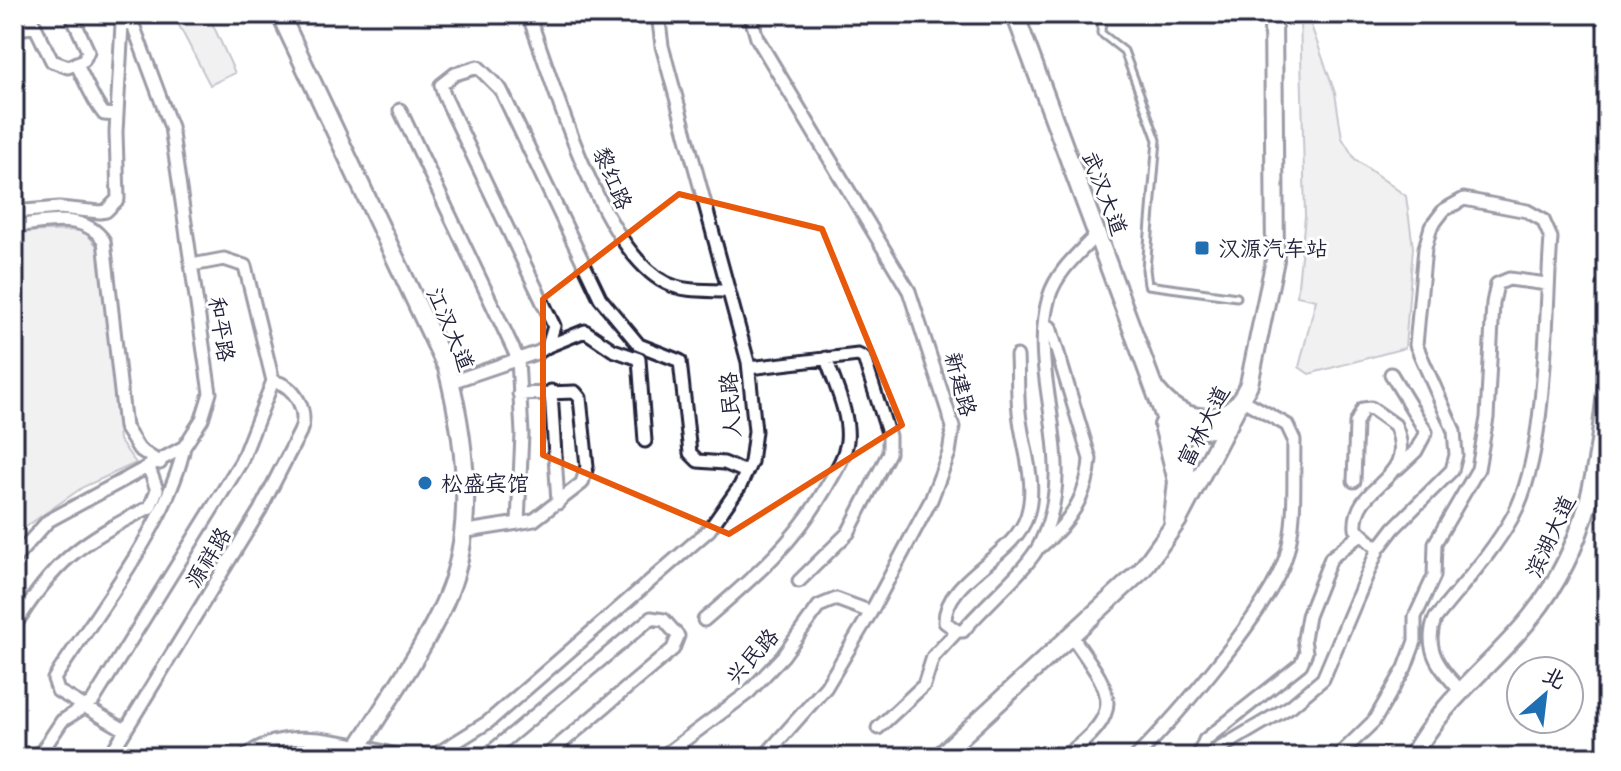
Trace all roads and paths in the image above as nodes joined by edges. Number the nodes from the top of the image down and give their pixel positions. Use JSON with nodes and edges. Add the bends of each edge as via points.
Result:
{"nodes":[{"id":1,"x":29,"y":14,"type":"edge"},
{"id":2,"x":71,"y":14,"type":"edge"},
{"id":3,"x":280,"y":14,"type":"edge"},
{"id":4,"x":528,"y":14,"type":"edge"},
{"id":5,"x":658,"y":14,"type":"edge"},
{"id":6,"x":750,"y":14,"type":"edge"},
{"id":7,"x":1015,"y":14,"type":"edge"},
{"id":8,"x":1102,"y":14,"type":"edge"},
{"id":9,"x":1273,"y":14,"type":"edge"},
{"id":10,"x":130,"y":18,"type":"edge"},
{"id":11,"x":34,"y":27,"type":"junction"},
{"id":12,"x":14,"y":29,"type":"edge"},
{"id":13,"x":76,"y":63,"type":"junction"},
{"id":14,"x":400,"y":110,"type":"dead end"},
{"id":15,"x":117,"y":115,"type":"junction"},
{"id":16,"x":14,"y":212,"type":"edge"},
{"id":17,"x":14,"y":226,"type":"edge"},
{"id":18,"x":1097,"y":234,"type":"junction"},
{"id":19,"x":192,"y":265,"type":"junction"},
{"id":20,"x":1547,"y":284,"type":"junction"},
{"id":21,"x":726,"y":291,"type":"junction"},
{"id":22,"x":1237,"y":297,"type":"dead end"},
{"id":23,"x":1047,"y":318,"type":"junction"},
{"id":24,"x":548,"y":346,"type":"junction"},
{"id":25,"x":1017,"y":356,"type":"dead end"},
{"id":26,"x":826,"y":358,"type":"junction"},
{"id":27,"x":518,"y":359,"type":"junction"},
{"id":28,"x":749,"y":368,"type":"junction"},
{"id":29,"x":1391,"y":374,"type":"dead end"},
{"id":30,"x":273,"y":381,"type":"junction"},
{"id":31,"x":1607,"y":381,"type":"edge"},
{"id":32,"x":451,"y":382,"type":"junction"},
{"id":33,"x":1154,"y":387,"type":"junction"},
{"id":34,"x":551,"y":391,"type":"junction"},
{"id":35,"x":519,"y":394,"type":"junction"},
{"id":36,"x":1241,"y":399,"type":"junction"},
{"id":37,"x":1229,"y":424,"type":"junction"},
{"id":38,"x":645,"y":441,"type":"dead end"},
{"id":39,"x":184,"y":447,"type":"junction"},
{"id":40,"x":154,"y":466,"type":"junction"},
{"id":41,"x":746,"y":472,"type":"junction"},
{"id":42,"x":1392,"y":474,"type":"junction"},
{"id":43,"x":1354,"y":481,"type":"dead end"},
{"id":44,"x":1191,"y":496,"type":"junction"},
{"id":45,"x":558,"y":503,"type":"junction"},
{"id":46,"x":518,"y":523,"type":"junction"},
{"id":47,"x":461,"y":532,"type":"junction"},
{"id":48,"x":1361,"y":534,"type":"junction"},
{"id":49,"x":1164,"y":539,"type":"junction"},
{"id":50,"x":1039,"y":547,"type":"junction"},
{"id":51,"x":1378,"y":549,"type":"junction"},
{"id":52,"x":14,"y":559,"type":"edge"},
{"id":53,"x":799,"y":581,"type":"dead end"},
{"id":54,"x":871,"y":612,"type":"junction"},
{"id":55,"x":704,"y":620,"type":"dead end"},
{"id":56,"x":14,"y":627,"type":"edge"},
{"id":57,"x":957,"y":631,"type":"junction"},
{"id":58,"x":1071,"y":635,"type":"junction"},
{"id":59,"x":1306,"y":652,"type":"junction"},
{"id":60,"x":1330,"y":665,"type":"junction"},
{"id":61,"x":1460,"y":690,"type":"junction"},
{"id":62,"x":86,"y":706,"type":"junction"},
{"id":63,"x":878,"y":728,"type":"dead end"},
{"id":64,"x":125,"y":730,"type":"junction"},
{"id":65,"x":356,"y":752,"type":"edge"},
{"id":66,"x":38,"y":757,"type":"edge"},
{"id":67,"x":109,"y":757,"type":"edge"},
{"id":68,"x":245,"y":757,"type":"edge"},
{"id":69,"x":404,"y":757,"type":"edge"},
{"id":70,"x":432,"y":757,"type":"edge"},
{"id":71,"x":485,"y":757,"type":"edge"},
{"id":72,"x":545,"y":757,"type":"edge"},
{"id":73,"x":662,"y":757,"type":"edge"},
{"id":74,"x":764,"y":757,"type":"edge"},
{"id":75,"x":939,"y":757,"type":"edge"},
{"id":76,"x":1064,"y":757,"type":"edge"},
{"id":77,"x":1136,"y":757,"type":"edge"},
{"id":78,"x":1198,"y":757,"type":"edge"},
{"id":79,"x":1205,"y":757,"type":"edge"},
{"id":80,"x":1337,"y":757,"type":"edge"},
{"id":81,"x":1412,"y":757,"type":"edge"}],
"edges":[{"from":1,"to":11,"type":"street"},
{"from":2,"to":13,"type":"street","via":[[88,51]]},
{"from":3,"to":32,"type":"main road","name":"江汉大道"},
{"from":4,"to":21,"type":"street","name":"黎红路","via":[[614,230],[664,282],[682,289]]},
{"from":5,"to":21,"type":"street","name":"人民路"},
{"from":6,"to":54,"type":"street","name":"新建路","via":[[757,38],[909,291],[953,427],[931,500]]},
{"from":7,"to":18,"type":"main road","name":"武汉大道"},
{"from":8,"to":22,"type":"lane","via":[[1101,33],[1124,51],[1157,140],[1148,285]]},
{"from":9,"to":36,"type":"main road","name":"富林大道","via":[[1275,260],[1249,384]]},
{"from":10,"to":15,"type":"street","via":[[120,27]]},
{"from":10,"to":19,"type":"street","name":"和平路","via":[[171,127]]},
{"from":11,"to":12,"type":"street"},
{"from":11,"to":13,"type":"street","via":[[52,61],[60,67]]},
{"from":13,"to":15,"type":"street","via":[[99,110]]},
{"from":14,"to":27,"type":"street"},
{"from":15,"to":16,"type":"street","via":[[119,188],[113,206],[100,212]]},
{"from":17,"to":40,"type":"street","via":[[77,221],[104,241],[125,427]]},
{"from":18,"to":23,"type":"street","via":[[1063,268],[1049,297]]},
{"from":18,"to":33,"type":"main road","name":"武汉大道"},
{"from":19,"to":30,"type":"street","via":[[224,259],[245,266]]},
{"from":19,"to":39,"type":"street","name":"和平路","via":[[210,393],[202,419]]},
{"from":20,"to":51,"type":"street","via":[[1551,238],[1547,225],[1527,211],[1464,199],[1444,210],[1431,227],[1416,345],[1454,431],[1455,463],[1442,484]]},
{"from":20,"to":61,"type":"street","via":[[1528,480],[1513,515],[1429,634],[1442,671]]},
{"from":20,"to":80,"type":"street","via":[[1509,279],[1497,284],[1478,469],[1438,537],[1434,576],[1415,617],[1415,641],[1405,668],[1374,721]]},
{"from":21,"to":28,"type":"street","name":"人民路"},
{"from":23,"to":50,"type":"street","via":[[1045,372],[1058,473]]},
{"from":23,"to":50,"type":"street","via":[[1090,459],[1085,486],[1068,521]]},
{"from":24,"to":27,"type":"street"},
{"from":24,"to":38,"type":"street","via":[[585,331],[639,359]]},
{"from":24,"to":41,"type":"street","via":[[554,326],[441,85],[466,69],[485,70],[501,90],[600,298],[639,345],[680,361],[690,453],[698,461]]},
{"from":25,"to":57,"type":"street","via":[[1031,502],[1016,537],[953,597],[945,622]]},
{"from":26,"to":28,"type":"street"},
{"from":26,"to":53,"type":"street","via":[[864,358],[889,436],[889,453],[848,533]]},
{"from":26,"to":55,"type":"street","via":[[845,415],[847,440],[838,466],[812,512],[777,557]]},
{"from":27,"to":32,"type":"street"},
{"from":27,"to":35,"type":"street"},
{"from":28,"to":41,"type":"street","name":"人民路","via":[[755,431]]},
{"from":29,"to":42,"type":"street","via":[[1426,432],[1416,451]]},
{"from":30,"to":62,"type":"street","via":[[241,462]]},
{"from":30,"to":64,"type":"street","name":"源祥路","via":[[282,383],[300,403],[305,422],[260,510]]},
{"from":31,"to":61,"type":"main road","name":"滨湖大道","via":[[1592,497],[1559,577],[1530,618]]},
{"from":32,"to":47,"type":"main road","name":"江汉大道","via":[[465,472]]},
{"from":33,"to":36,"type":"main road","via":[[1176,409],[1199,418],[1228,412]]},
{"from":33,"to":37,"type":"main road","via":[[1165,415],[1181,427],[1202,430]]},
{"from":33,"to":44,"type":"main road","via":[[1180,442]]},
{"from":33,"to":49,"type":"main road","via":[[1177,481],[1175,510]]},
{"from":34,"to":35,"type":"street"},
{"from":34,"to":45,"type":"street"},
{"from":34,"to":45,"type":"street","via":[[575,392],[580,398],[587,466],[582,483]]},
{"from":35,"to":46,"type":"street"},
{"from":36,"to":37,"type":"main road","name":"富林大道"},
{"from":36,"to":77,"type":"street","via":[[1287,425],[1294,440],[1287,554],[1276,583],[1242,629]]},
{"from":37,"to":44,"type":"main road","name":"富林大道"},
{"from":39,"to":40,"type":"street","name":"和平路"},
{"from":39,"to":62,"type":"street","via":[[180,468],[148,534],[54,679],[58,691]]},
{"from":40,"to":52,"type":"street","name":"和平路","via":[[48,521]]},
{"from":40,"to":56,"type":"street","via":[[157,490],[150,507],[66,556]]},
{"from":41,"to":70,"type":"street","name":"人民路","via":[[709,530],[488,722]]},
{"from":42,"to":43,"type":"street","via":[[1402,451],[1395,425],[1380,411],[1363,409],[1356,423]]},
{"from":42,"to":48,"type":"street","via":[[1361,506],[1355,522]]},
{"from":44,"to":49,"type":"main road","name":"富林大道"},
{"from":45,"to":46,"type":"street","via":[[534,520]]},
{"from":46,"to":47,"type":"street"},
{"from":47,"to":65,"type":"main road","name":"江汉大道","via":[[453,581]]},
{"from":48,"to":51,"type":"street"},
{"from":48,"to":59,"type":"street","via":[[1331,558],[1308,616]]},
{"from":49,"to":58,"type":"main road","name":"富林大道","via":[[1142,570]]},
{"from":50,"to":57,"type":"street","via":[[963,631]]},
{"from":51,"to":60,"type":"street"},
{"from":54,"to":73,"type":"street","name":"兴民路","via":[[836,599],[819,606],[749,692]]},
{"from":54,"to":74,"type":"street","name":"新建路","via":[[826,687]]},
{"from":57,"to":63,"type":"street","via":[[933,657],[924,685]]},
{"from":58,"to":75,"type":"main road","name":"富林大道"},
{"from":58,"to":76,"type":"street","via":[[1102,680],[1107,705],[1099,728]]},
{"from":59,"to":60,"type":"street"},
{"from":59,"to":78,"type":"street","via":[[1301,664],[1205,740]]},
{"from":60,"to":79,"type":"street","via":[[1312,690],[1291,706]]},
{"from":61,"to":81,"type":"main road","name":"滨湖大道"},
{"from":62,"to":64,"type":"street"},
{"from":62,"to":66,"type":"street","via":[[62,721]]},
{"from":64,"to":67,"type":"street","name":"源祥路"},
{"from":65,"to":68,"type":"street","via":[[288,739],[270,742]]},
{"from":65,"to":69,"type":"street"},
{"from":71,"to":72,"type":"street","via":[[651,618],[664,620],[678,636],[673,649]]}]}
